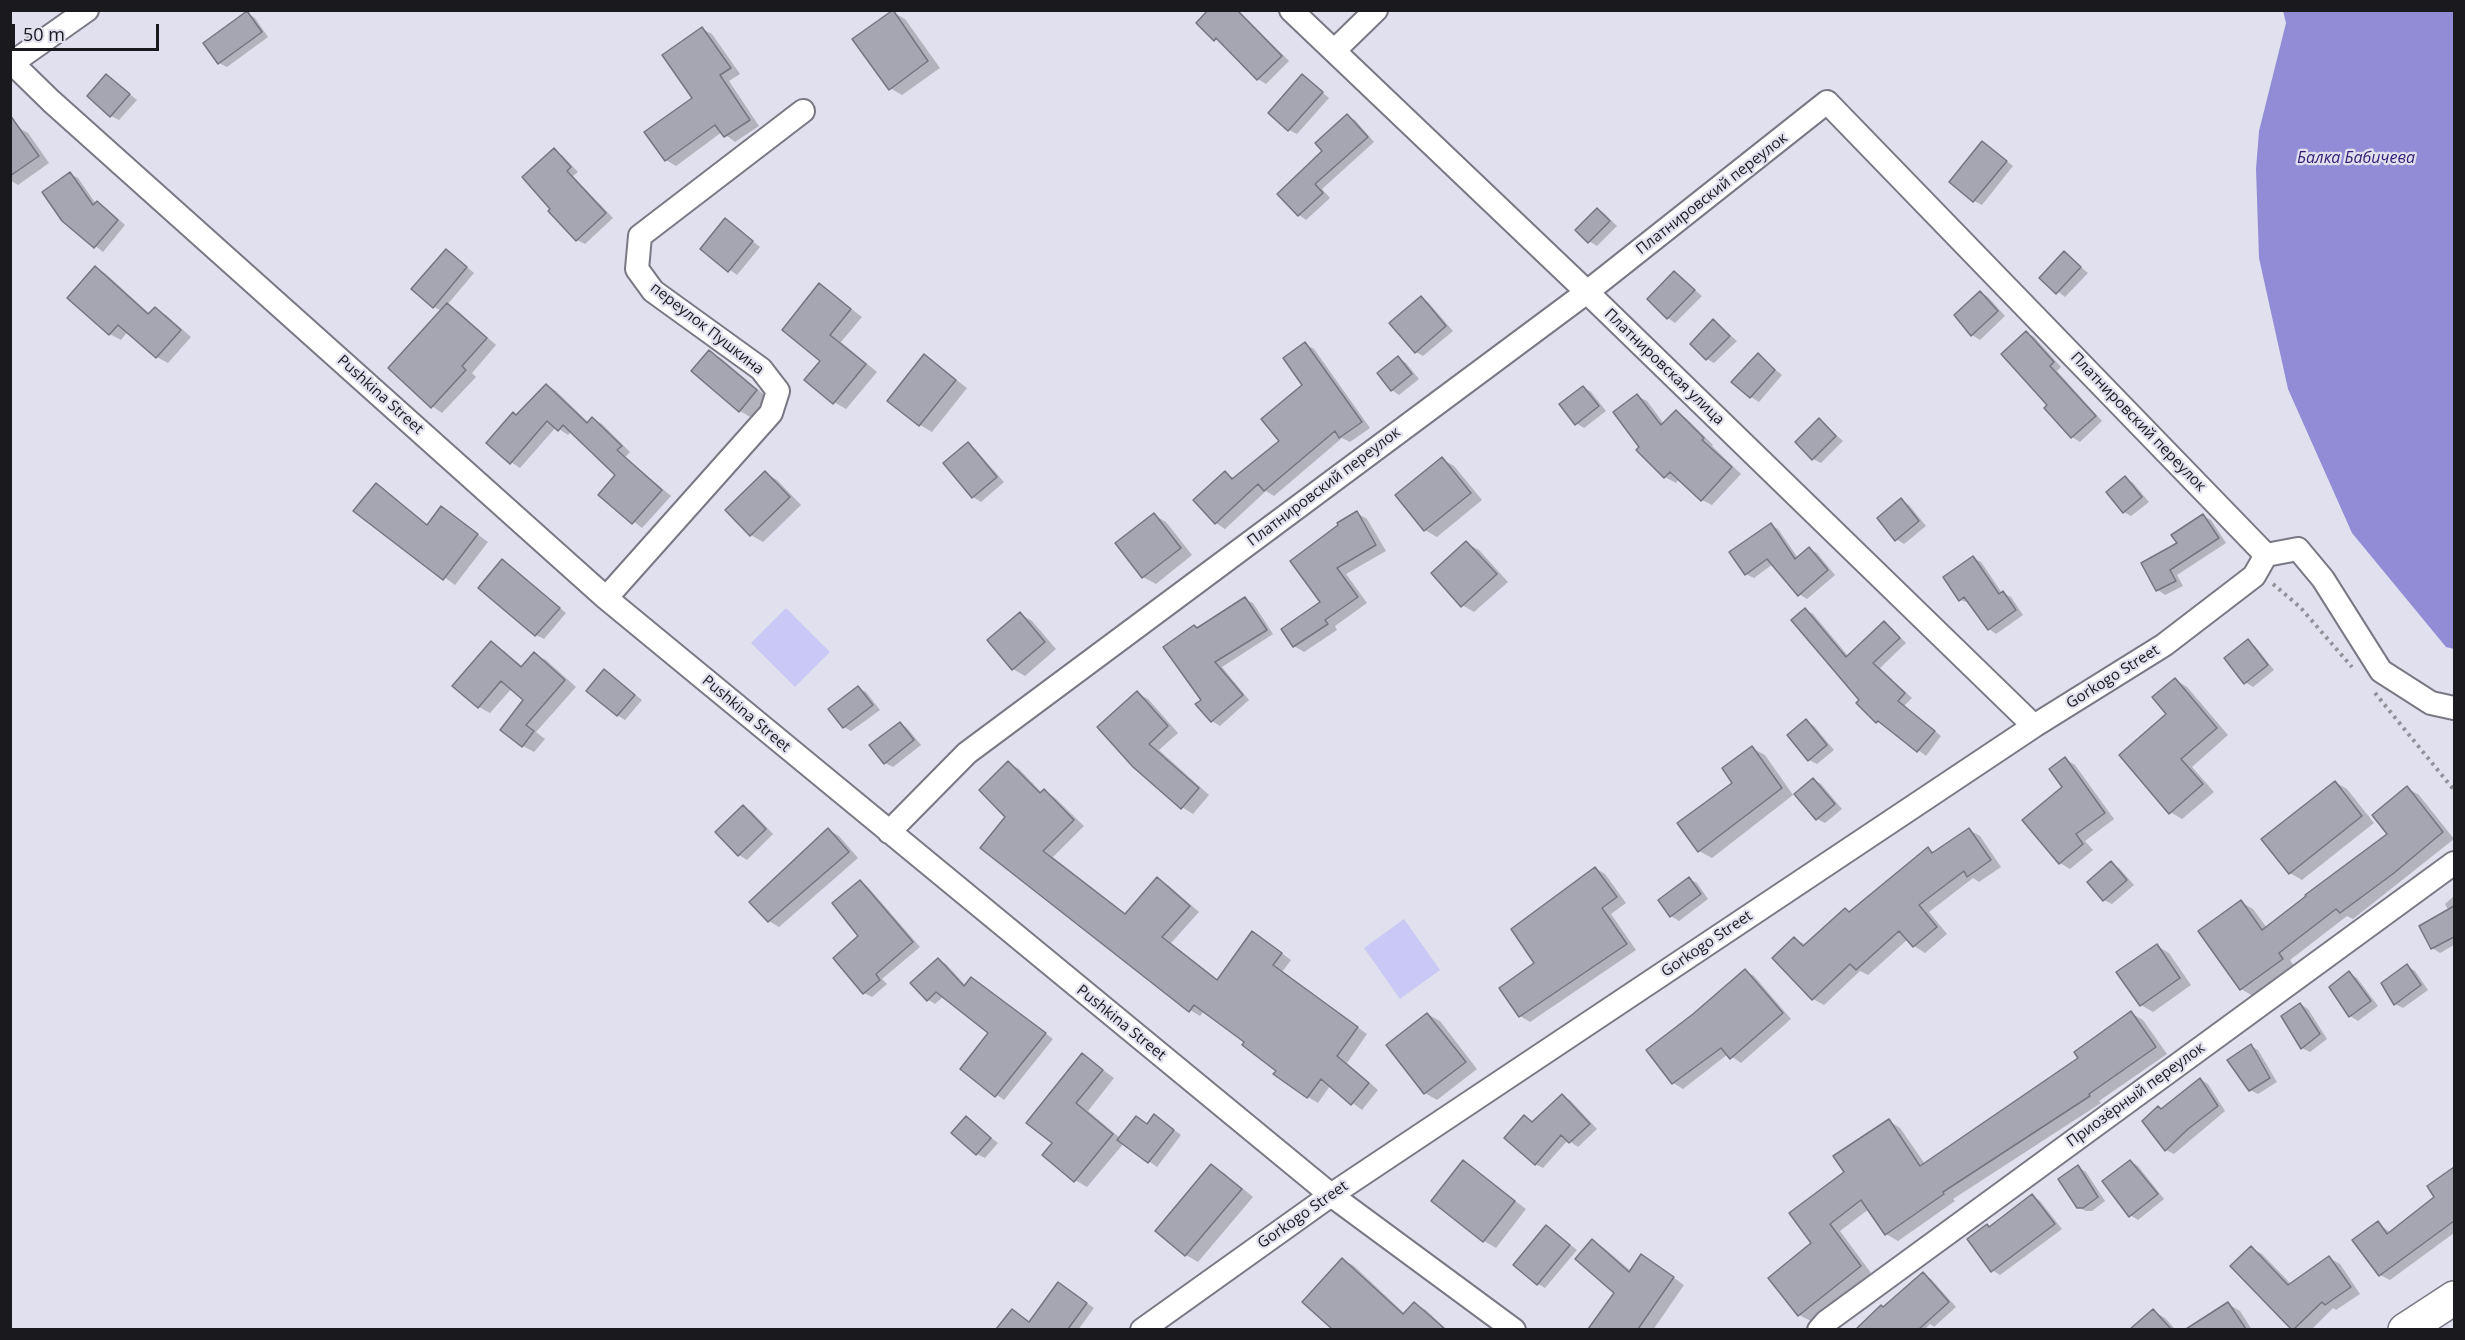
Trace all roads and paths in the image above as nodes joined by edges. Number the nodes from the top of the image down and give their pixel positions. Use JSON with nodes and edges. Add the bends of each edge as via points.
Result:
{"nodes":[{"id":1,"x":87,"y":10,"type":"edge"},
{"id":2,"x":1291,"y":10,"type":"edge"},
{"id":3,"x":1376,"y":10,"type":"edge"},
{"id":4,"x":1335,"y":50,"type":"junction"},
{"id":5,"x":11,"y":62,"type":"edge"},
{"id":6,"x":802,"y":111,"type":"dead end"},
{"id":7,"x":1587,"y":292,"type":"junction"},
{"id":8,"x":2266,"y":555,"type":"junction"},
{"id":9,"x":606,"y":598,"type":"junction"},
{"id":10,"x":2454,"y":708,"type":"edge"},
{"id":11,"x":2034,"y":726,"type":"junction"},
{"id":12,"x":889,"y":832,"type":"junction"},
{"id":13,"x":2454,"y":863,"type":"edge"},
{"id":14,"x":1331,"y":1195,"type":"junction"},
{"id":15,"x":2454,"y":1298,"type":"edge"},
{"id":16,"x":1142,"y":1329,"type":"edge"},
{"id":17,"x":1514,"y":1329,"type":"edge"},
{"id":18,"x":1819,"y":1329,"type":"edge"},
{"id":19,"x":2404,"y":1329,"type":"edge"}],
"edges":[{"from":1,"to":5,"type":"street"},
{"from":2,"to":4,"type":"street","name":"Платнировская улица"},
{"from":3,"to":4,"type":"street"},
{"from":4,"to":7,"type":"street","name":"Платнировская улица"},
{"from":5,"to":9,"type":"street","name":"Pushkina Street"},
{"from":6,"to":9,"type":"street","name":"переулок Пушкина","via":[[640,236],[637,269],[653,291],[761,369],[778,391],[771,413]]},
{"from":7,"to":8,"type":"street","name":"Платнировский переулок","via":[[1827,102]]},
{"from":7,"to":11,"type":"street","name":"Платнировская улица"},
{"from":7,"to":12,"type":"street","name":"Платнировский переулок","via":[[967,753]]},
{"from":8,"to":10,"type":"street","via":[[2298,549],[2323,579],[2381,671],[2431,703]]},
{"from":8,"to":11,"type":"street","name":"Gorkogo Street","via":[[2254,576],[2164,645]]},
{"from":9,"to":12,"type":"street","name":"Pushkina Street"},
{"from":11,"to":14,"type":"street","name":"Gorkogo Street"},
{"from":12,"to":14,"type":"street","name":"Pushkina Street"},
{"from":13,"to":18,"type":"street","name":"Приозёрный переулок"},
{"from":14,"to":16,"type":"street","name":"Gorkogo Street"},
{"from":14,"to":17,"type":"street","name":"Pushkina Street"},
{"from":15,"to":19,"type":"main road"}]}
